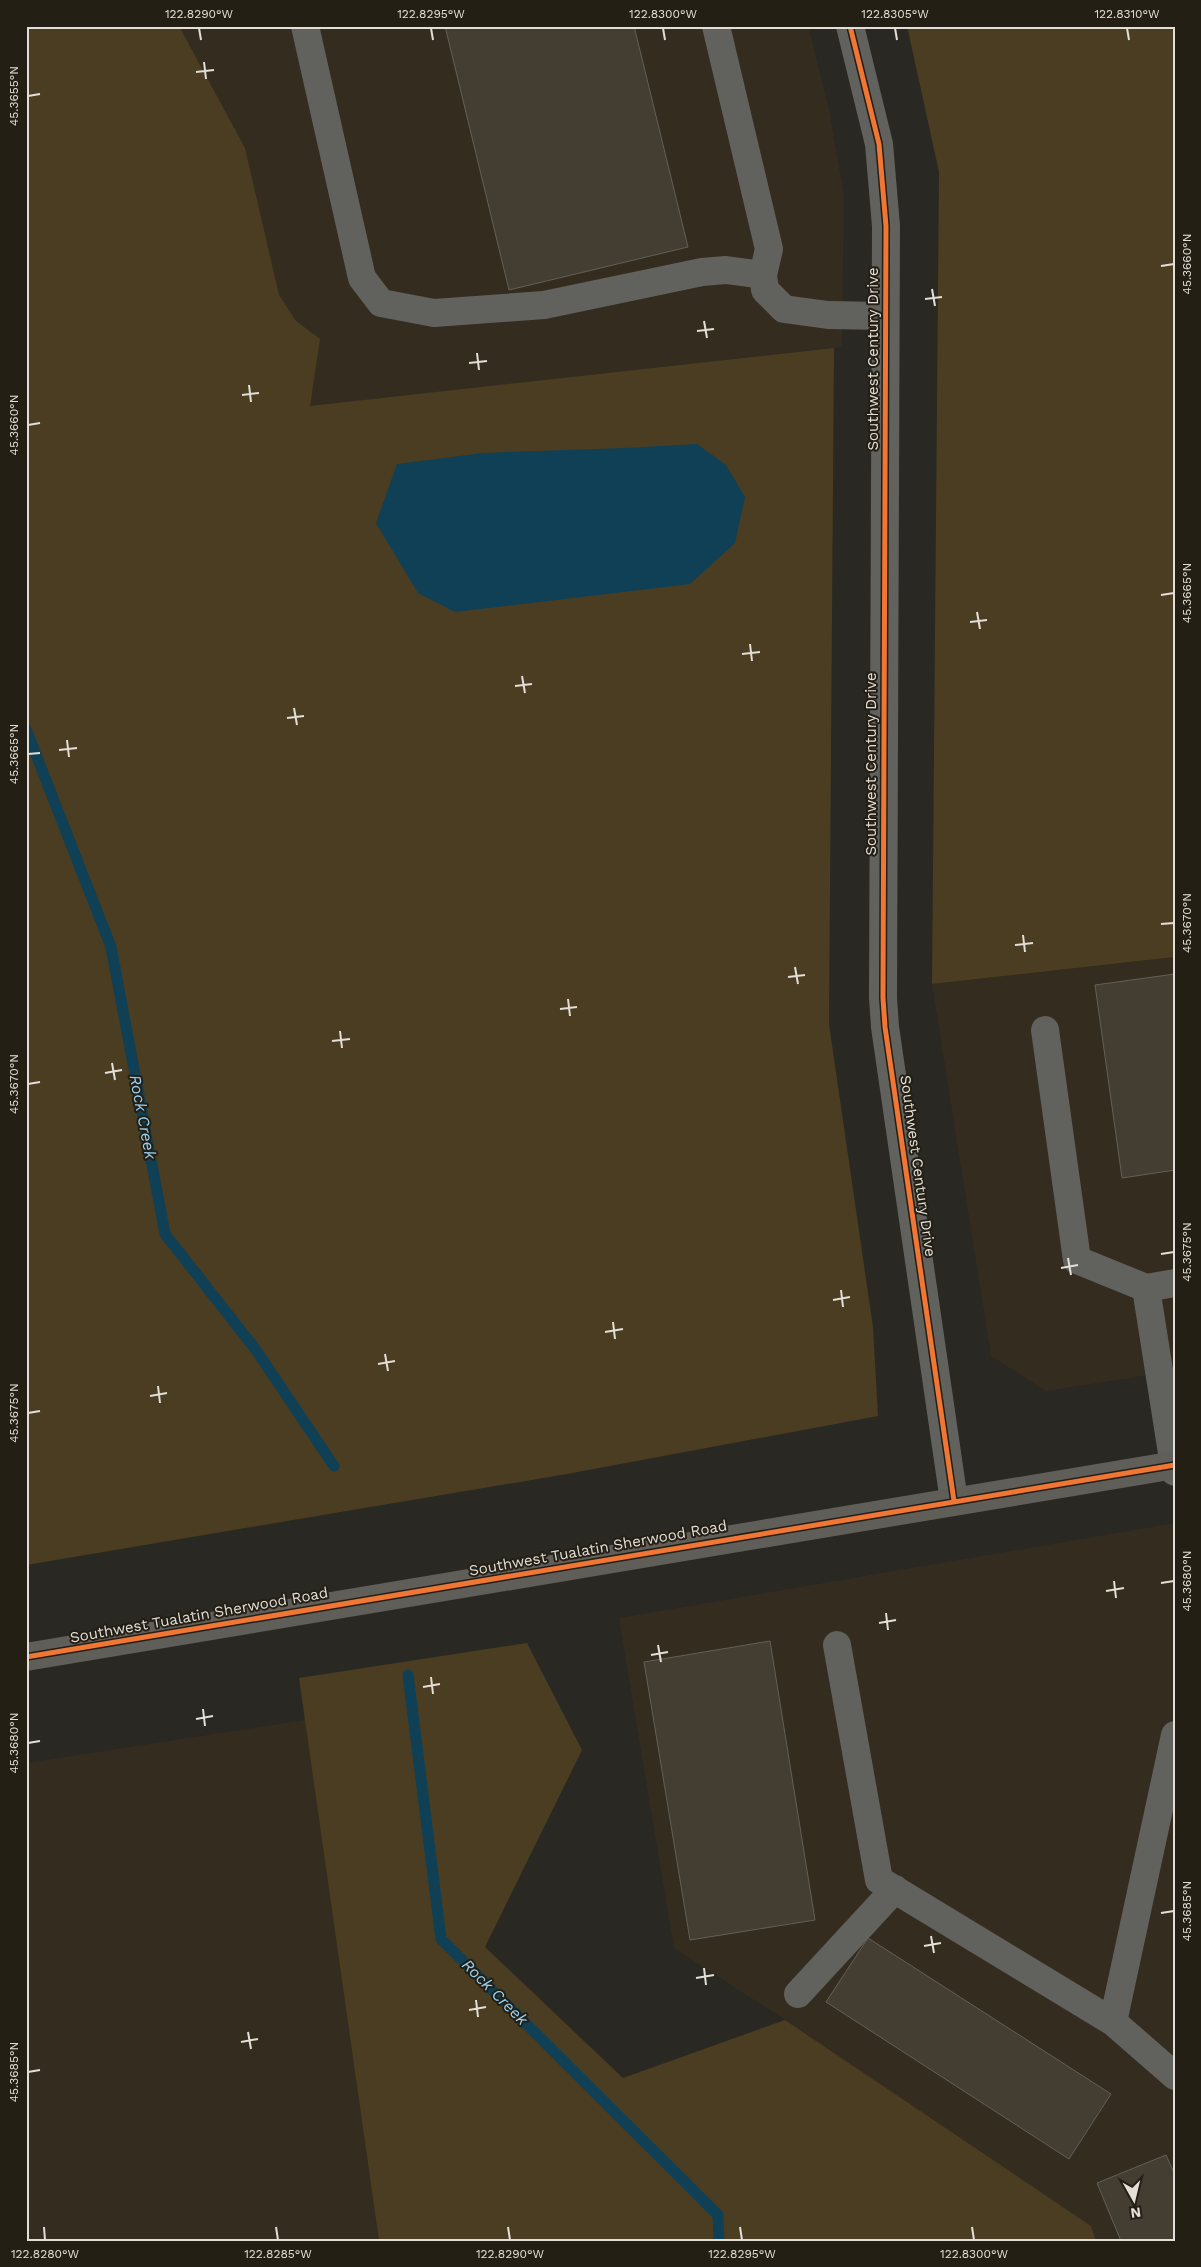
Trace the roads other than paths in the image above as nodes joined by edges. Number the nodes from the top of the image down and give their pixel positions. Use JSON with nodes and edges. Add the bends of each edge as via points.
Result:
{"nodes":[{"id":1,"x":305,"y":26,"type":"edge"},
{"id":2,"x":716,"y":26,"type":"edge"},
{"id":3,"x":850,"y":26,"type":"edge"},
{"id":4,"x":763,"y":275,"type":"junction"},
{"id":5,"x":885,"y":316,"type":"junction"},
{"id":6,"x":1044,"y":1030,"type":"dead end"},
{"id":7,"x":1175,"y":1283,"type":"edge"},
{"id":8,"x":1146,"y":1288,"type":"junction"},
{"id":9,"x":1174,"y":1467,"type":"edge"},
{"id":10,"x":954,"y":1501,"type":"junction"},
{"id":11,"x":836,"y":1645,"type":"dead end"},
{"id":12,"x":26,"y":1657,"type":"edge"},
{"id":13,"x":1175,"y":1735,"type":"edge"},
{"id":14,"x":895,"y":1889,"type":"junction"},
{"id":15,"x":798,"y":1994,"type":"dead end"},
{"id":16,"x":1113,"y":2022,"type":"junction"},
{"id":17,"x":1175,"y":2076,"type":"edge"}],
"edges":[{"from":1,"to":4,"type":"street","via":[[362,278],[380,303],[443,313],[544,305],[702,272],[726,270]]},
{"from":2,"to":4,"type":"street","via":[[769,249]]},
{"from":3,"to":5,"type":"street","name":"Southwest Century Drive","via":[[879,144],[886,226]]},
{"from":4,"to":5,"type":"street","via":[[764,290],[784,309],[828,315]]},
{"from":5,"to":10,"type":"street","name":"Southwest Century Drive","via":[[883,998]]},
{"from":6,"to":8,"type":"street","via":[[1077,1260]]},
{"from":7,"to":8,"type":"street"},
{"from":8,"to":9,"type":"street"},
{"from":9,"to":10,"type":"highway","name":"Southwest Tualatin Sherwood Road"},
{"from":10,"to":12,"type":"highway","name":"Southwest Tualatin Sherwood Road"},
{"from":11,"to":14,"type":"street","via":[[879,1880]]},
{"from":13,"to":16,"type":"street"},
{"from":14,"to":15,"type":"street"},
{"from":14,"to":16,"type":"street"},
{"from":16,"to":17,"type":"street"}]}
